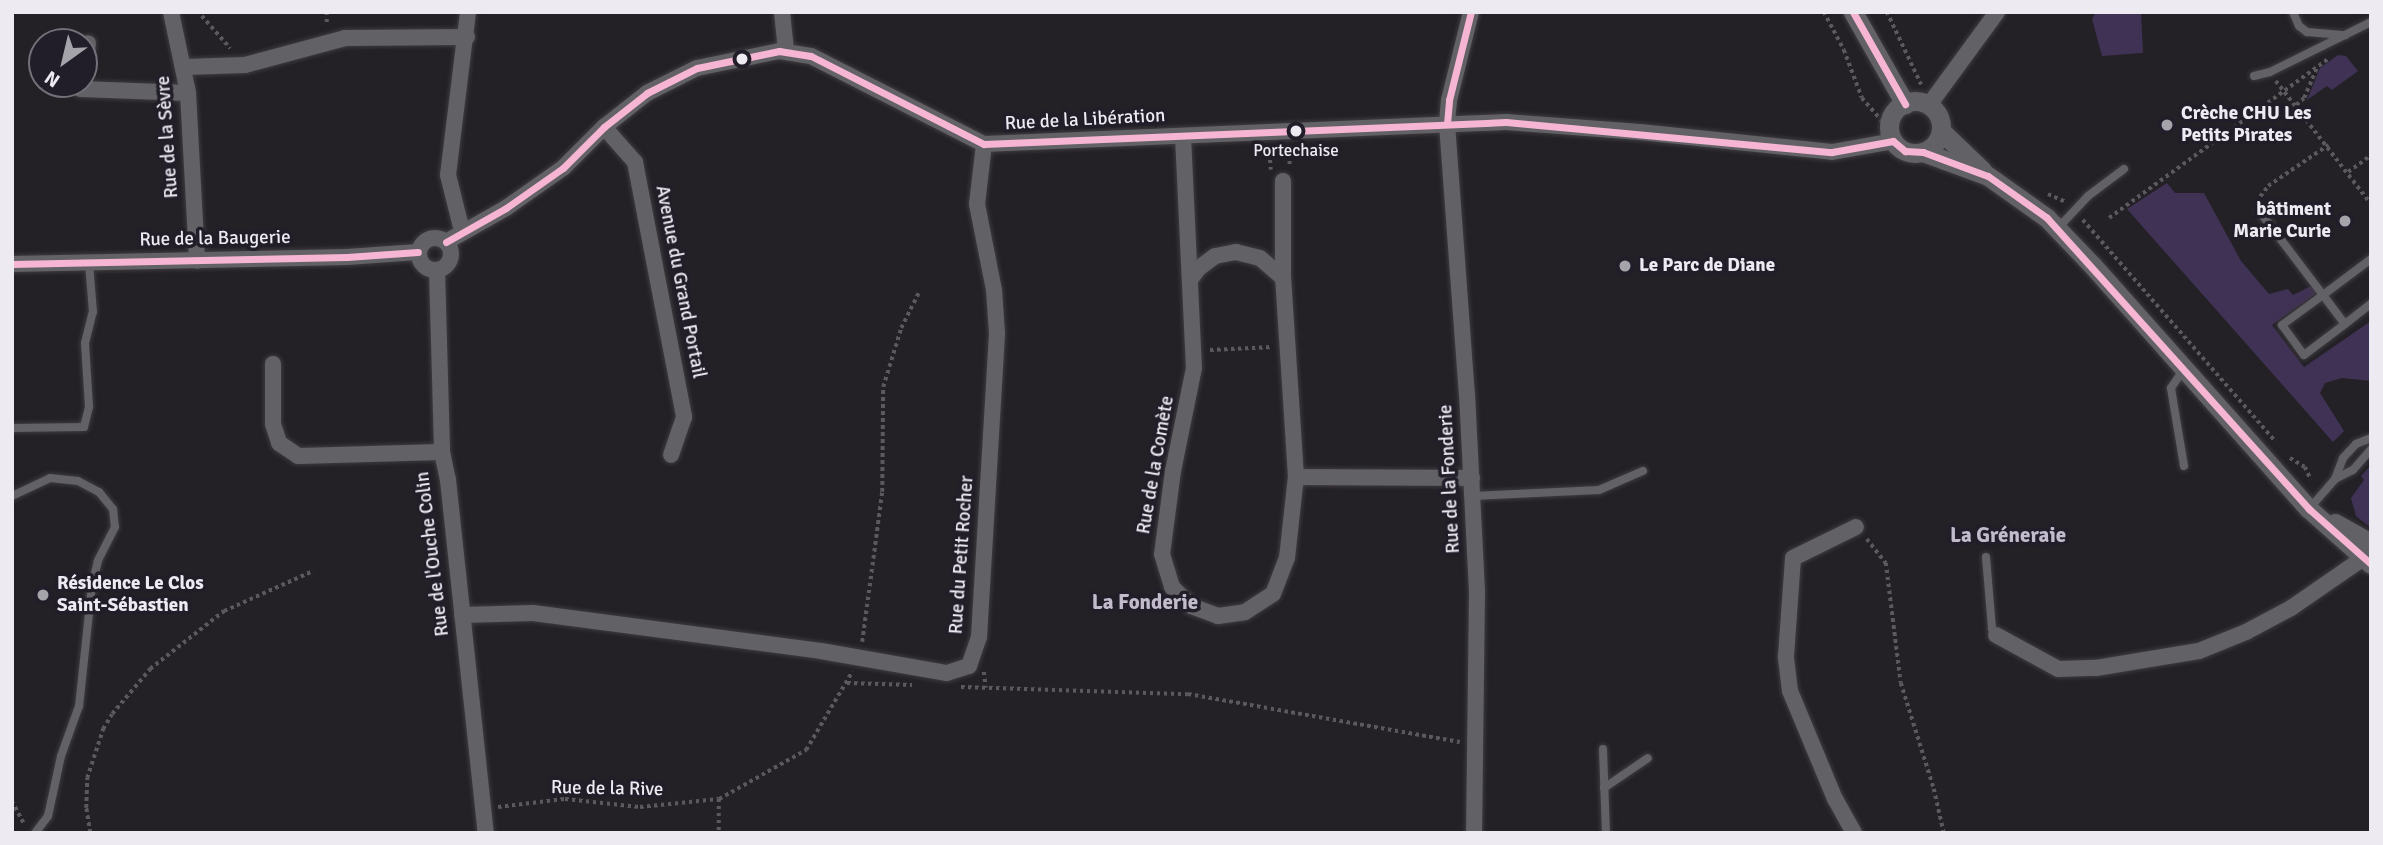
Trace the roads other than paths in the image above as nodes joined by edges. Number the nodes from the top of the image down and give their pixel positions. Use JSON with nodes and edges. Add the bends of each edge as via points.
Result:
{"nodes":[{"id":1,"x":171,"y":12,"type":"edge"},
{"id":2,"x":468,"y":12,"type":"edge"},
{"id":3,"x":782,"y":12,"type":"edge"},
{"id":4,"x":1471,"y":12,"type":"edge"},
{"id":5,"x":1853,"y":12,"type":"edge"},
{"id":6,"x":1997,"y":12,"type":"edge"},
{"id":7,"x":2293,"y":12,"type":"edge"},
{"id":8,"x":2371,"y":22,"type":"edge"},
{"id":9,"x":2348,"y":35,"type":"junction"},
{"id":10,"x":467,"y":37,"type":"junction"},
{"id":11,"x":786,"y":51,"type":"junction"},
{"id":12,"x":185,"y":68,"type":"junction"},
{"id":13,"x":2254,"y":76,"type":"dead end"},
{"id":14,"x":98,"y":90,"type":"edge"},
{"id":15,"x":188,"y":93,"type":"junction"},
{"id":16,"x":1905,"y":104,"type":"junction"},
{"id":17,"x":1929,"y":105,"type":"junction"},
{"id":18,"x":1447,"y":124,"type":"junction"},
{"id":19,"x":604,"y":127,"type":"junction"},
{"id":20,"x":1941,"y":131,"type":"junction"},
{"id":21,"x":1182,"y":136,"type":"junction"},
{"id":22,"x":1892,"y":136,"type":"junction"},
{"id":23,"x":984,"y":144,"type":"junction"},
{"id":24,"x":1923,"y":152,"type":"junction"},
{"id":25,"x":2124,"y":169,"type":"dead end"},
{"id":26,"x":1988,"y":176,"type":"junction"},
{"id":27,"x":1283,"y":181,"type":"road end"},
{"id":28,"x":2260,"y":212,"type":"road end"},
{"id":29,"x":2057,"y":229,"type":"junction"},
{"id":30,"x":462,"y":231,"type":"junction"},
{"id":31,"x":446,"y":242,"type":"junction"},
{"id":32,"x":418,"y":252,"type":"junction"},
{"id":33,"x":2371,"y":259,"type":"edge"},
{"id":34,"x":198,"y":261,"type":"junction"},
{"id":35,"x":89,"y":263,"type":"junction"},
{"id":36,"x":12,"y":264,"type":"edge"},
{"id":37,"x":437,"y":270,"type":"junction"},
{"id":38,"x":1283,"y":278,"type":"junction"},
{"id":39,"x":1191,"y":280,"type":"junction"},
{"id":40,"x":2323,"y":295,"type":"junction"},
{"id":41,"x":2371,"y":304,"type":"edge"},
{"id":42,"x":2345,"y":324,"type":"junction"},
{"id":43,"x":272,"y":365,"type":"dead end"},
{"id":44,"x":2185,"y":369,"type":"junction"},
{"id":45,"x":12,"y":428,"type":"edge"},
{"id":46,"x":2371,"y":438,"type":"edge"},
{"id":47,"x":2371,"y":449,"type":"edge"},
{"id":48,"x":442,"y":453,"type":"junction"},
{"id":49,"x":671,"y":455,"type":"dead end"},
{"id":50,"x":2184,"y":466,"type":"dead end"},
{"id":51,"x":1643,"y":471,"type":"dead end"},
{"id":52,"x":1297,"y":477,"type":"junction"},
{"id":53,"x":1472,"y":478,"type":"junction"},
{"id":54,"x":2335,"y":479,"type":"junction"},
{"id":55,"x":12,"y":495,"type":"edge"},
{"id":56,"x":1473,"y":496,"type":"junction"},
{"id":57,"x":2309,"y":509,"type":"junction"},
{"id":58,"x":1856,"y":527,"type":"road end"},
{"id":59,"x":2368,"y":555,"type":"edge"},
{"id":60,"x":1986,"y":557,"type":"dead end"},
{"id":61,"x":462,"y":615,"type":"junction"},
{"id":62,"x":1996,"y":635,"type":"joint"},
{"id":63,"x":1603,"y":749,"type":"dead end"},
{"id":64,"x":1648,"y":758,"type":"dead end"},
{"id":65,"x":1604,"y":788,"type":"junction"},
{"id":66,"x":35,"y":833,"type":"edge"},
{"id":67,"x":486,"y":833,"type":"edge"},
{"id":68,"x":1474,"y":833,"type":"edge"},
{"id":69,"x":1606,"y":833,"type":"edge"},
{"id":70,"x":1854,"y":833,"type":"edge"}],
"edges":[{"from":1,"to":12,"type":"street","name":"Rue de la Sèvre"},
{"from":2,"to":10,"type":"street"},
{"from":3,"to":11,"type":"street"},
{"from":4,"to":18,"type":"street","name":"Rue de la Fonderie"},
{"from":5,"to":16,"type":"street"},
{"from":6,"to":17,"type":"street"},
{"from":7,"to":9,"type":"lane","via":[[2307,32]]},
{"from":8,"to":9,"type":"lane"},
{"from":9,"to":13,"type":"lane"},
{"from":10,"to":12,"type":"street","via":[[345,38],[245,65]]},
{"from":10,"to":30,"type":"street","via":[[448,175]]},
{"from":11,"to":19,"type":"street","via":[[720,62],[669,80]]},
{"from":11,"to":23,"type":"street","name":"Rue de la Libération","via":[[811,56]]},
{"from":12,"to":15,"type":"street","name":"Rue de la Sèvre"},
{"from":14,"to":15,"type":"street"},
{"from":15,"to":34,"type":"street","name":"Rue de la Sèvre"},
{"from":16,"to":17,"type":"street","via":[[1918,101]]},
{"from":16,"to":22,"type":"street","via":[[1893,115]]},
{"from":17,"to":20,"type":"street","via":[[1938,115]]},
{"from":18,"to":21,"type":"street","name":"Rue de la Libération"},
{"from":18,"to":22,"type":"street","name":"Rue de la Libération","via":[[1506,122],[1832,152]]},
{"from":18,"to":53,"type":"street","name":"Rue de la Fonderie"},
{"from":19,"to":30,"type":"street","via":[[563,168],[506,208]]},
{"from":19,"to":49,"type":"street","name":"Avenue du Grand Portail","via":[[635,162],[684,417]]},
{"from":20,"to":24,"type":"street","via":[[1934,145]]},
{"from":20,"to":26,"type":"street"},
{"from":21,"to":23,"type":"street","name":"Rue de la Libération"},
{"from":21,"to":39,"type":"street","name":"Rue de la Comète"},
{"from":22,"to":24,"type":"street","via":[[1905,151]]},
{"from":23,"to":61,"type":"street","name":"Rue du Petit Rocher","via":[[977,204],[994,290],[997,333],[977,650],[969,666],[947,673],[533,613]]},
{"from":24,"to":26,"type":"street"},
{"from":25,"to":29,"type":"lane","via":[[2088,196]]},
{"from":26,"to":29,"type":"street","via":[[2025,200]]},
{"from":27,"to":38,"type":"street","name":"Rue de la Comète"},
{"from":28,"to":40,"type":"lane"},
{"from":29,"to":44,"type":"street"},
{"from":30,"to":31,"type":"street"},
{"from":31,"to":32,"type":"street","via":[[432,237],[422,242]]},
{"from":31,"to":37,"type":"street","via":[[450,261]]},
{"from":32,"to":34,"type":"street","name":"Rue de la Baugerie"},
{"from":32,"to":37,"type":"street","via":[[424,266]]},
{"from":33,"to":40,"type":"lane"},
{"from":34,"to":35,"type":"street","name":"Rue de la Baugerie"},
{"from":35,"to":36,"type":"street","name":"Rue de la Baugerie"},
{"from":35,"to":45,"type":"lane","via":[[93,312],[85,343],[89,407],[85,426]]},
{"from":37,"to":48,"type":"street","name":"Rue de l'Ouche Colin"},
{"from":38,"to":39,"type":"street","via":[[1260,258],[1236,252],[1215,256]]},
{"from":38,"to":52,"type":"street","name":"Rue de la Comète"},
{"from":39,"to":52,"type":"street","name":"Rue de la Comète","via":[[1194,368],[1162,554],[1172,587],[1191,606],[1218,615],[1245,612],[1273,594],[1287,558]]},
{"from":40,"to":42,"type":"lane"},
{"from":40,"to":42,"type":"lane","via":[[2282,325],[2304,355]]},
{"from":41,"to":42,"type":"lane"},
{"from":43,"to":48,"type":"street","via":[[273,424],[279,443],[298,456]]},
{"from":44,"to":50,"type":"lane","via":[[2171,388]]},
{"from":44,"to":57,"type":"street"},
{"from":46,"to":54,"type":"lane","via":[[2356,444],[2343,458]]},
{"from":47,"to":54,"type":"lane","via":[[2353,470]]},
{"from":48,"to":61,"type":"street","name":"Rue de l'Ouche Colin"},
{"from":51,"to":56,"type":"lane","via":[[1599,490]]},
{"from":52,"to":53,"type":"street"},
{"from":53,"to":56,"type":"street","name":"Rue de la Fonderie"},
{"from":54,"to":57,"type":"lane"},
{"from":55,"to":66,"type":"lane","via":[[50,478],[78,481],[99,492],[113,509],[115,527],[92,585],[79,706],[61,756],[48,816]]},
{"from":56,"to":68,"type":"street","name":"Rue de la Fonderie","via":[[1477,633]]},
{"from":57,"to":59,"type":"street"},
{"from":58,"to":70,"type":"street","via":[[1793,558],[1786,656],[1790,691]]},
{"from":59,"to":62,"type":"street","via":[[2291,608],[2199,651],[2137,663],[2058,669]]},
{"from":60,"to":62,"type":"lane"},
{"from":61,"to":67,"type":"street","name":"Rue de l'Ouche Colin"},
{"from":63,"to":65,"type":"lane"},
{"from":64,"to":65,"type":"lane"},
{"from":65,"to":69,"type":"lane"}]}
